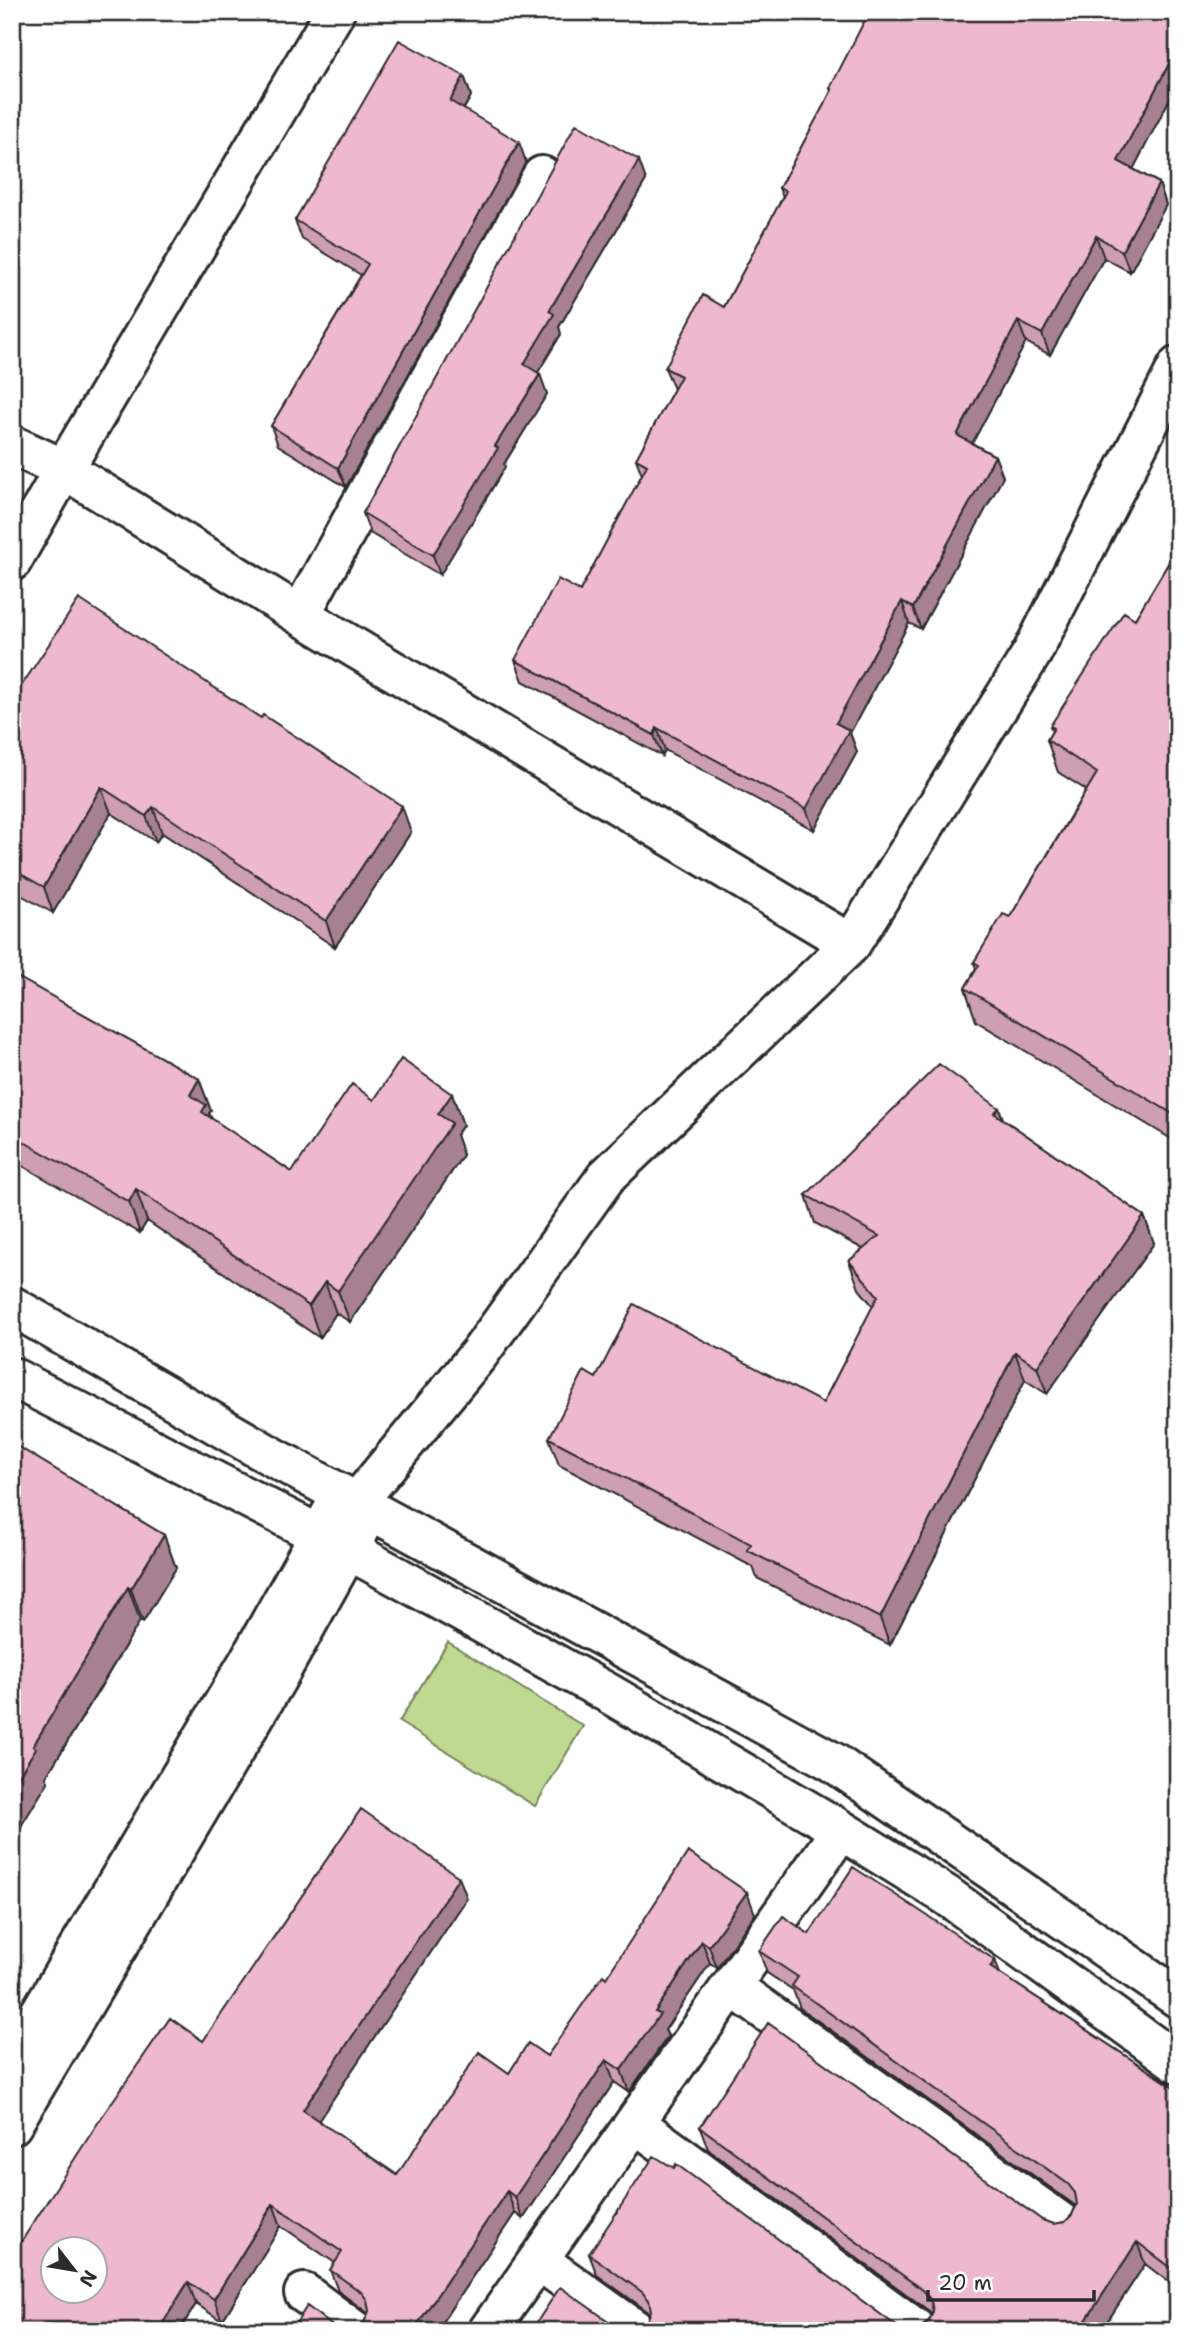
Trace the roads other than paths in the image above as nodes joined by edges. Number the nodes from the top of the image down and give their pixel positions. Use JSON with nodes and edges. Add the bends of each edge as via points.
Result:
{"nodes":[{"id":1,"x":335,"y":12,"type":"edge"},
{"id":2,"x":542,"y":176,"type":"dead end"},
{"id":3,"x":1178,"y":366,"type":"edge"},
{"id":4,"x":12,"y":445,"type":"edge"},
{"id":5,"x":64,"y":469,"type":"junction"},
{"id":6,"x":12,"y":561,"type":"edge"},
{"id":7,"x":300,"y":615,"type":"junction"},
{"id":8,"x":851,"y":944,"type":"junction"},
{"id":9,"x":12,"y":1306,"type":"edge"},
{"id":10,"x":12,"y":1377,"type":"edge"},
{"id":11,"x":356,"y":1502,"type":"junction"},
{"id":12,"x":334,"y":1542,"type":"junction"},
{"id":13,"x":841,"y":1830,"type":"junction"},
{"id":14,"x":731,"y":1986,"type":"junction"},
{"id":15,"x":1178,"y":1998,"type":"edge"},
{"id":16,"x":12,"y":2060,"type":"edge"},
{"id":17,"x":1178,"y":2063,"type":"edge"},
{"id":18,"x":635,"y":2123,"type":"junction"},
{"id":19,"x":12,"y":2125,"type":"edge"},
{"id":20,"x":1063,"y":2224,"type":"edge"},
{"id":21,"x":538,"y":2260,"type":"junction"},
{"id":22,"x":304,"y":2293,"type":"dead end"},
{"id":23,"x":355,"y":2331,"type":"edge"},
{"id":24,"x":488,"y":2331,"type":"edge"},
{"id":25,"x":637,"y":2331,"type":"edge"},
{"id":26,"x":919,"y":2331,"type":"edge"}],
"edges":[{"from":1,"to":5,"type":"street"},
{"from":2,"to":7,"type":"street"},
{"from":3,"to":8,"type":"street","via":[[1032,653]]},
{"from":4,"to":5,"type":"street"},
{"from":5,"to":6,"type":"street"},
{"from":5,"to":7,"type":"street"},
{"from":7,"to":8,"type":"street"},
{"from":8,"to":11,"type":"street","via":[[606,1177],[479,1354]]},
{"from":9,"to":11,"type":"street"},
{"from":10,"to":12,"type":"street"},
{"from":11,"to":12,"type":"street"},
{"from":11,"to":15,"type":"street","via":[[833,1762]]},
{"from":12,"to":13,"type":"street","via":[[608,1693]]},
{"from":12,"to":16,"type":"street","via":[[247,1664]]},
{"from":12,"to":19,"type":"street","via":[[276,1680]]},
{"from":13,"to":14,"type":"street"},
{"from":13,"to":17,"type":"street","via":[[946,1895]]},
{"from":14,"to":18,"type":"street"},
{"from":14,"to":20,"type":"street"},
{"from":18,"to":21,"type":"street"},
{"from":18,"to":26,"type":"street"},
{"from":21,"to":24,"type":"street"},
{"from":21,"to":25,"type":"street"},
{"from":22,"to":23,"type":"street"}]}
